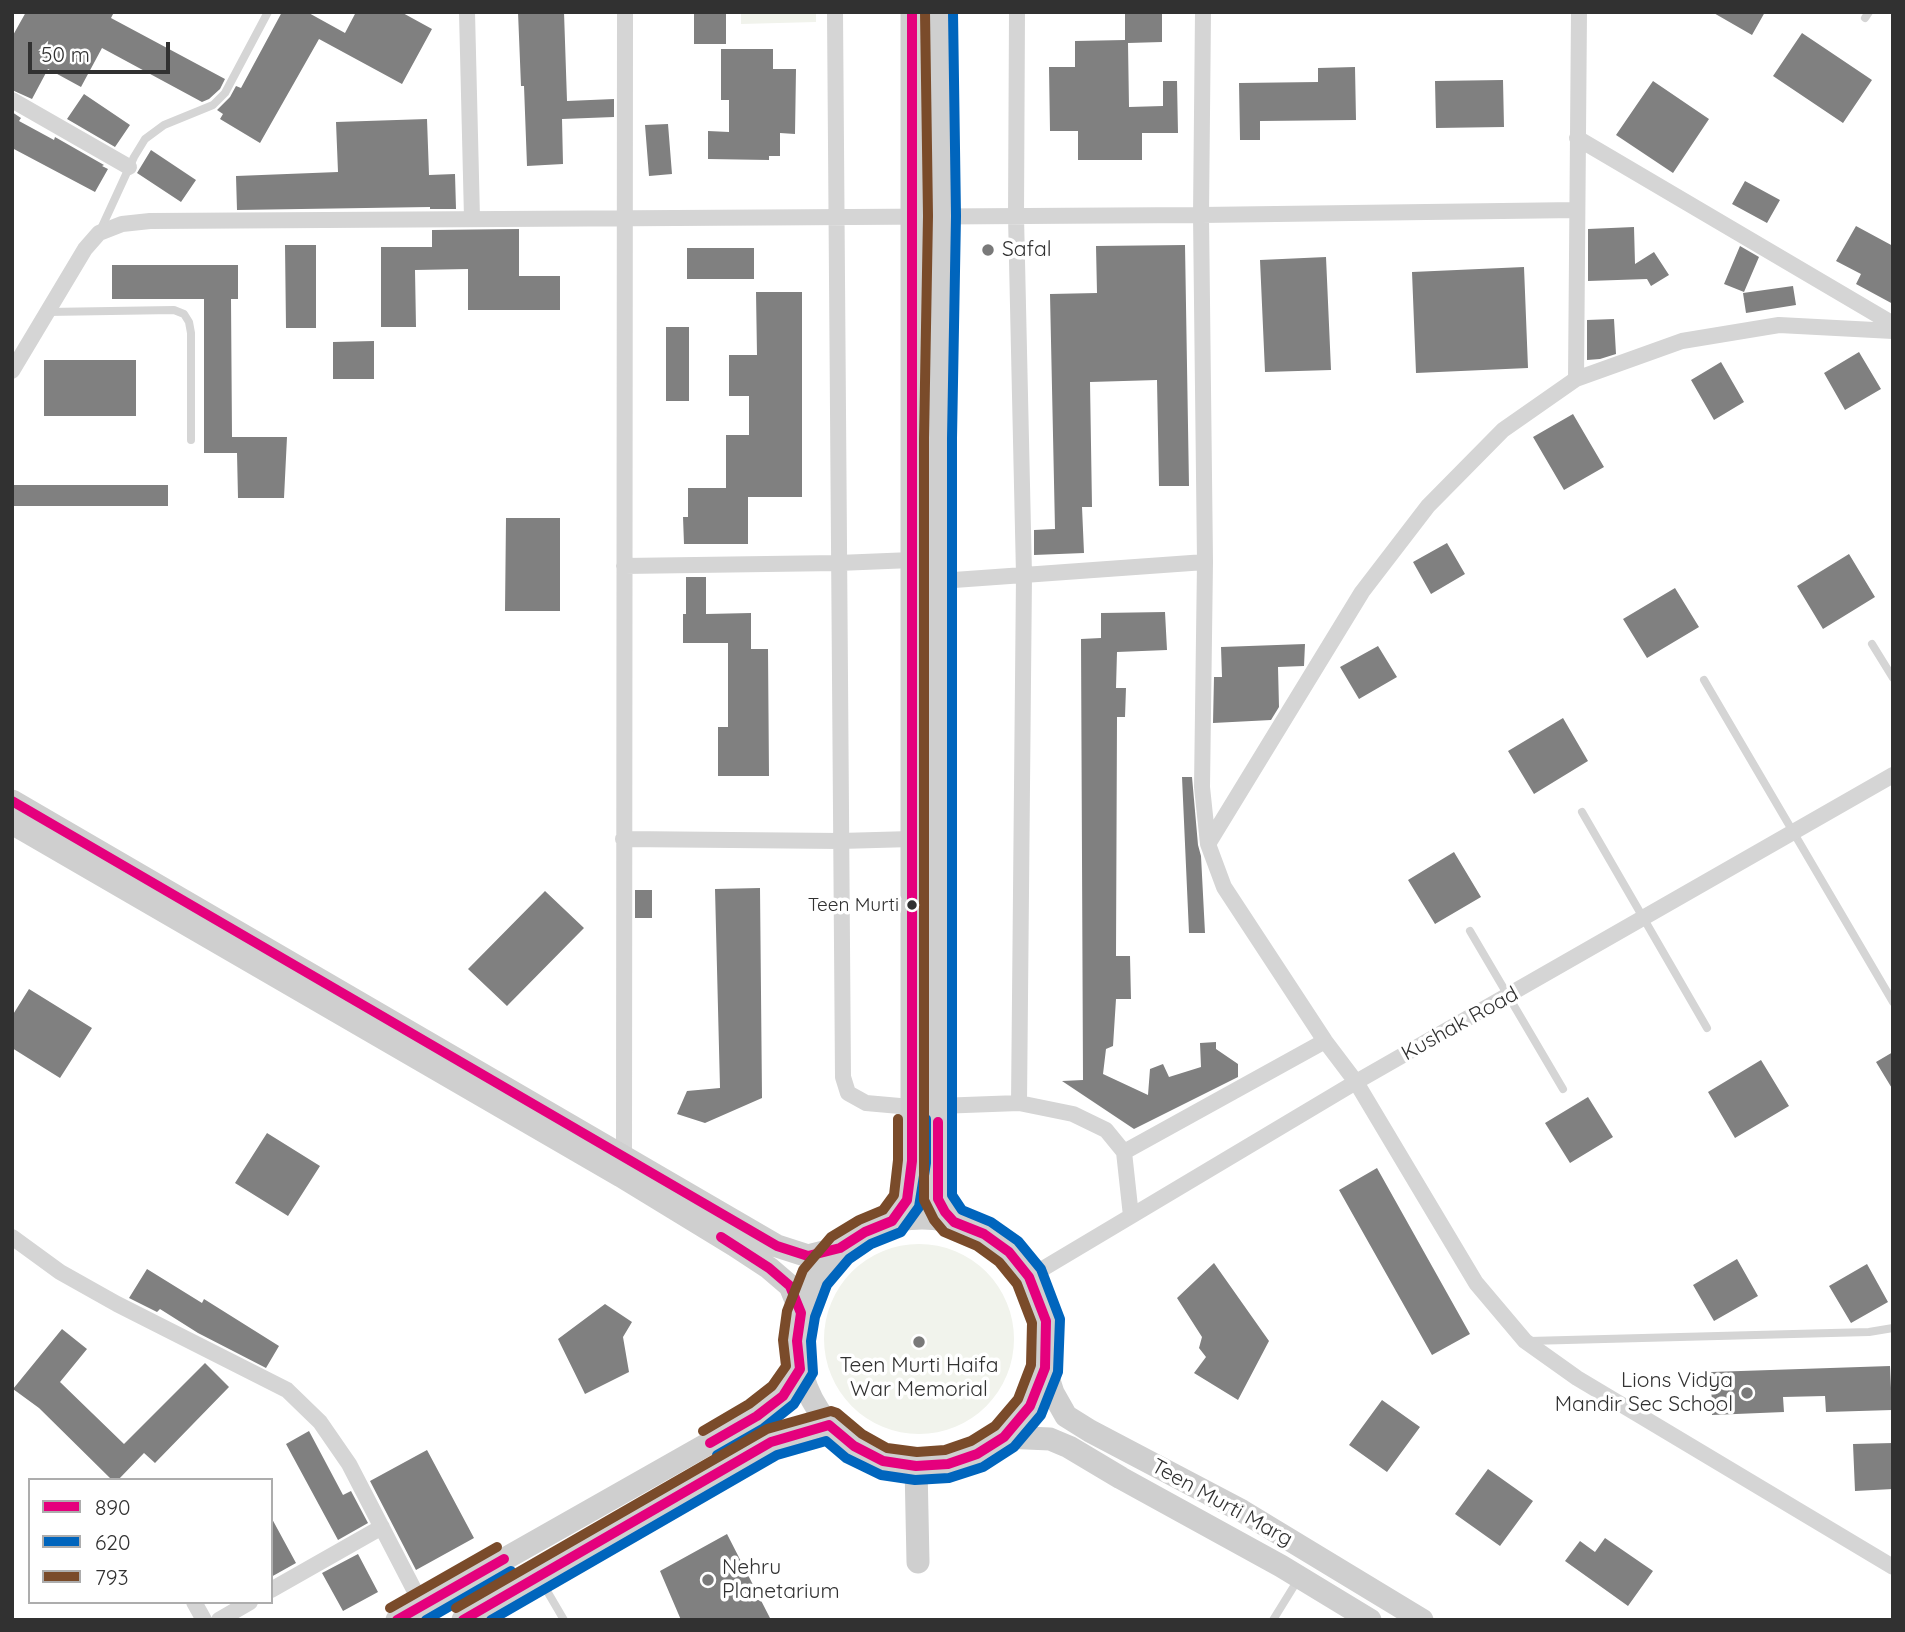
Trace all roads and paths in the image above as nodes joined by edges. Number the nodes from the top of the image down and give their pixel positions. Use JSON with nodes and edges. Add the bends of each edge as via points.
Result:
{"nodes":[{"id":1,"x":268,"y":12,"type":"edge"},
{"id":2,"x":467,"y":12,"type":"edge"},
{"id":3,"x":625,"y":12,"type":"edge"},
{"id":4,"x":835,"y":12,"type":"edge"},
{"id":5,"x":912,"y":12,"type":"edge"},
{"id":6,"x":939,"y":12,"type":"edge"},
{"id":7,"x":1017,"y":12,"type":"edge"},
{"id":8,"x":1203,"y":12,"type":"edge"},
{"id":9,"x":1578,"y":12,"type":"edge"},
{"id":10,"x":12,"y":100,"type":"edge"},
{"id":11,"x":1577,"y":138,"type":"junction"},
{"id":12,"x":129,"y":167,"type":"junction"},
{"id":13,"x":1577,"y":209,"type":"junction"},
{"id":14,"x":1201,"y":215,"type":"junction"},
{"id":15,"x":942,"y":216,"type":"junction"},
{"id":16,"x":1016,"y":216,"type":"junction"},
{"id":17,"x":837,"y":217,"type":"junction"},
{"id":18,"x":912,"y":217,"type":"junction"},
{"id":19,"x":472,"y":218,"type":"junction"},
{"id":20,"x":625,"y":218,"type":"junction"},
{"id":21,"x":99,"y":233,"type":"junction"},
{"id":22,"x":47,"y":312,"type":"junction"},
{"id":23,"x":1893,"y":324,"type":"edge"},
{"id":24,"x":1893,"y":331,"type":"edge"},
{"id":25,"x":12,"y":371,"type":"edge"},
{"id":26,"x":1576,"y":379,"type":"junction"},
{"id":27,"x":191,"y":440,"type":"dead end"},
{"id":28,"x":912,"y":560,"type":"junction"},
{"id":29,"x":1205,"y":562,"type":"junction"},
{"id":30,"x":838,"y":563,"type":"junction"},
{"id":31,"x":624,"y":566,"type":"junction"},
{"id":32,"x":1024,"y":575,"type":"junction"},
{"id":33,"x":940,"y":581,"type":"junction"},
{"id":34,"x":1872,"y":644,"type":"dead end"},
{"id":35,"x":1893,"y":678,"type":"edge"},
{"id":36,"x":1704,"y":680,"type":"dead end"},
{"id":37,"x":1893,"y":775,"type":"edge"},
{"id":38,"x":12,"y":801,"type":"edge"},
{"id":39,"x":1582,"y":812,"type":"dead end"},
{"id":40,"x":12,"y":823,"type":"edge"},
{"id":41,"x":1793,"y":832,"type":"junction"},
{"id":42,"x":623,"y":839,"type":"junction"},
{"id":43,"x":912,"y":839,"type":"junction"},
{"id":44,"x":840,"y":841,"type":"junction"},
{"id":45,"x":1208,"y":844,"type":"junction"},
{"id":46,"x":1644,"y":919,"type":"junction"},
{"id":47,"x":1470,"y":932,"type":"dead end"},
{"id":48,"x":1508,"y":997,"type":"junction"},
{"id":49,"x":1893,"y":1002,"type":"edge"},
{"id":50,"x":1707,"y":1028,"type":"dead end"},
{"id":51,"x":1325,"y":1041,"type":"junction"},
{"id":52,"x":1356,"y":1082,"type":"junction"},
{"id":53,"x":1563,"y":1089,"type":"dead end"},
{"id":54,"x":1020,"y":1103,"type":"junction"},
{"id":55,"x":938,"y":1106,"type":"junction"},
{"id":56,"x":911,"y":1107,"type":"junction"},
{"id":57,"x":1124,"y":1152,"type":"junction"},
{"id":58,"x":624,"y":1156,"type":"junction"},
{"id":59,"x":1131,"y":1216,"type":"junction"},
{"id":60,"x":892,"y":1222,"type":"junction"},
{"id":61,"x":954,"y":1222,"type":"junction"},
{"id":62,"x":12,"y":1237,"type":"edge"},
{"id":63,"x":840,"y":1248,"type":"junction"},
{"id":64,"x":1029,"y":1277,"type":"junction"},
{"id":65,"x":801,"y":1313,"type":"junction"},
{"id":66,"x":1893,"y":1328,"type":"edge"},
{"id":67,"x":1525,"y":1341,"type":"junction"},
{"id":68,"x":1045,"y":1368,"type":"junction"},
{"id":69,"x":800,"y":1369,"type":"junction"},
{"id":70,"x":829,"y":1425,"type":"junction"},
{"id":71,"x":1004,"y":1437,"type":"junction"},
{"id":72,"x":916,"y":1466,"type":"junction"},
{"id":73,"x":382,"y":1527,"type":"junction"},
{"id":74,"x":918,"y":1562,"type":"dead end"},
{"id":75,"x":1893,"y":1567,"type":"edge"},
{"id":76,"x":538,"y":1577,"type":"junction"},
{"id":77,"x":1299,"y":1577,"type":"junction"},
{"id":78,"x":273,"y":1589,"type":"edge"},
{"id":79,"x":195,"y":1604,"type":"edge"},
{"id":80,"x":247,"y":1604,"type":"edge"},
{"id":81,"x":422,"y":1605,"type":"junction"},
{"id":82,"x":204,"y":1620,"type":"edge"},
{"id":83,"x":219,"y":1620,"type":"edge"},
{"id":84,"x":397,"y":1620,"type":"edge"},
{"id":85,"x":463,"y":1620,"type":"edge"},
{"id":86,"x":564,"y":1620,"type":"edge"},
{"id":87,"x":1273,"y":1620,"type":"edge"},
{"id":88,"x":1370,"y":1620,"type":"edge"},
{"id":89,"x":1422,"y":1620,"type":"edge"}],
"edges":[{"from":1,"to":12,"type":"lane","via":[[225,93],[214,105],[164,125],[145,139]]},
{"from":2,"to":19,"type":"street"},
{"from":3,"to":20,"type":"street"},
{"from":4,"to":17,"type":"street"},
{"from":5,"to":18,"type":"main road"},
{"from":6,"to":15,"type":"main road"},
{"from":7,"to":16,"type":"street"},
{"from":8,"to":14,"type":"street"},
{"from":9,"to":11,"type":"street"},
{"from":10,"to":12,"type":"street"},
{"from":11,"to":13,"type":"street"},
{"from":11,"to":23,"type":"street"},
{"from":12,"to":21,"type":"lane"},
{"from":13,"to":14,"type":"street"},
{"from":13,"to":26,"type":"street"},
{"from":14,"to":16,"type":"street"},
{"from":14,"to":29,"type":"street"},
{"from":15,"to":16,"type":"street"},
{"from":15,"to":18,"type":"street"},
{"from":15,"to":33,"type":"main road"},
{"from":16,"to":32,"type":"street"},
{"from":17,"to":18,"type":"street"},
{"from":17,"to":20,"type":"street"},
{"from":17,"to":30,"type":"street"},
{"from":18,"to":28,"type":"main road"},
{"from":19,"to":20,"type":"street"},
{"from":19,"to":21,"type":"street","via":[[150,221]]},
{"from":20,"to":31,"type":"street"},
{"from":21,"to":22,"type":"street"},
{"from":22,"to":25,"type":"street"},
{"from":22,"to":27,"type":"lane","via":[[174,310],[184,314],[191,333]]},
{"from":24,"to":26,"type":"street","via":[[1779,325],[1682,341]]},
{"from":26,"to":45,"type":"street","via":[[1503,430],[1428,506],[1362,592]]},
{"from":28,"to":30,"type":"street"},
{"from":28,"to":43,"type":"main road"},
{"from":29,"to":32,"type":"street"},
{"from":29,"to":45,"type":"street","via":[[1202,787]]},
{"from":30,"to":31,"type":"street"},
{"from":30,"to":44,"type":"street"},
{"from":31,"to":42,"type":"street"},
{"from":32,"to":33,"type":"street"},
{"from":32,"to":54,"type":"street"},
{"from":33,"to":55,"type":"main road"},
{"from":34,"to":35,"type":"lane"},
{"from":36,"to":41,"type":"lane"},
{"from":37,"to":41,"type":"street","name":"Kushak Road"},
{"from":38,"to":58,"type":"main road"},
{"from":39,"to":46,"type":"lane"},
{"from":40,"to":65,"type":"main road","via":[[734,1245],[790,1286]]},
{"from":41,"to":46,"type":"street","name":"Kushak Road"},
{"from":41,"to":49,"type":"lane"},
{"from":42,"to":44,"type":"street"},
{"from":42,"to":58,"type":"street"},
{"from":43,"to":44,"type":"street"},
{"from":43,"to":56,"type":"main road"},
{"from":44,"to":56,"type":"street","via":[[843,1077],[848,1093],[866,1103]]},
{"from":45,"to":51,"type":"street","via":[[1224,887]]},
{"from":46,"to":48,"type":"street","name":"Kushak Road"},
{"from":46,"to":50,"type":"lane"},
{"from":47,"to":48,"type":"lane"},
{"from":48,"to":52,"type":"street","name":"Kushak Road"},
{"from":48,"to":53,"type":"lane"},
{"from":51,"to":52,"type":"street"},
{"from":51,"to":57,"type":"street"},
{"from":52,"to":59,"type":"street","name":"Kushak Road"},
{"from":52,"to":67,"type":"street","via":[[1476,1283]]},
{"from":54,"to":55,"type":"street"},
{"from":54,"to":57,"type":"street","via":[[1073,1114],[1106,1130]]},
{"from":55,"to":61,"type":"main road","via":[[938,1199]]},
{"from":56,"to":60,"type":"main road","via":[[907,1200]]},
{"from":57,"to":59,"type":"street"},
{"from":58,"to":63,"type":"main road","via":[[777,1246],[808,1256]]},
{"from":59,"to":64,"type":"street","name":"Kushak Road"},
{"from":60,"to":61,"type":"main road","via":[[921,1218]]},
{"from":60,"to":63,"type":"main road","via":[[864,1232]]},
{"from":61,"to":64,"type":"main road","via":[[1001,1246]]},
{"from":62,"to":73,"type":"street","via":[[60,1272],[287,1390],[320,1422],[349,1464]]},
{"from":63,"to":65,"type":"main road","via":[[816,1278]]},
{"from":64,"to":68,"type":"main road","via":[[1046,1321]]},
{"from":65,"to":69,"type":"main road"},
{"from":66,"to":67,"type":"lane"},
{"from":67,"to":75,"type":"street","via":[[1577,1378]]},
{"from":68,"to":71,"type":"main road","via":[[1030,1406]]},
{"from":68,"to":89,"type":"main road","name":"Teen Murti Marg","via":[[1066,1416],[1241,1511]]},
{"from":69,"to":70,"type":"main road","via":[[811,1398]]},
{"from":69,"to":81,"type":"main road","via":[[783,1396],[757,1416]]},
{"from":70,"to":72,"type":"main road","via":[[854,1446],[884,1461]]},
{"from":70,"to":76,"type":"main road","via":[[771,1442]]},
{"from":71,"to":72,"type":"main road","via":[[977,1454],[948,1464]]},
{"from":71,"to":77,"type":"main road","name":"Teen Murti Marg","via":[[1050,1439],[1069,1447]]},
{"from":72,"to":74,"type":"main road"},
{"from":73,"to":78,"type":"street"},
{"from":73,"to":81,"type":"street"},
{"from":76,"to":85,"type":"main road"},
{"from":76,"to":86,"type":"lane"},
{"from":77,"to":87,"type":"lane"},
{"from":77,"to":88,"type":"main road","name":"Teen Murti Marg"},
{"from":79,"to":82,"type":"street"},
{"from":80,"to":83,"type":"street"},
{"from":81,"to":84,"type":"main road"}]}
